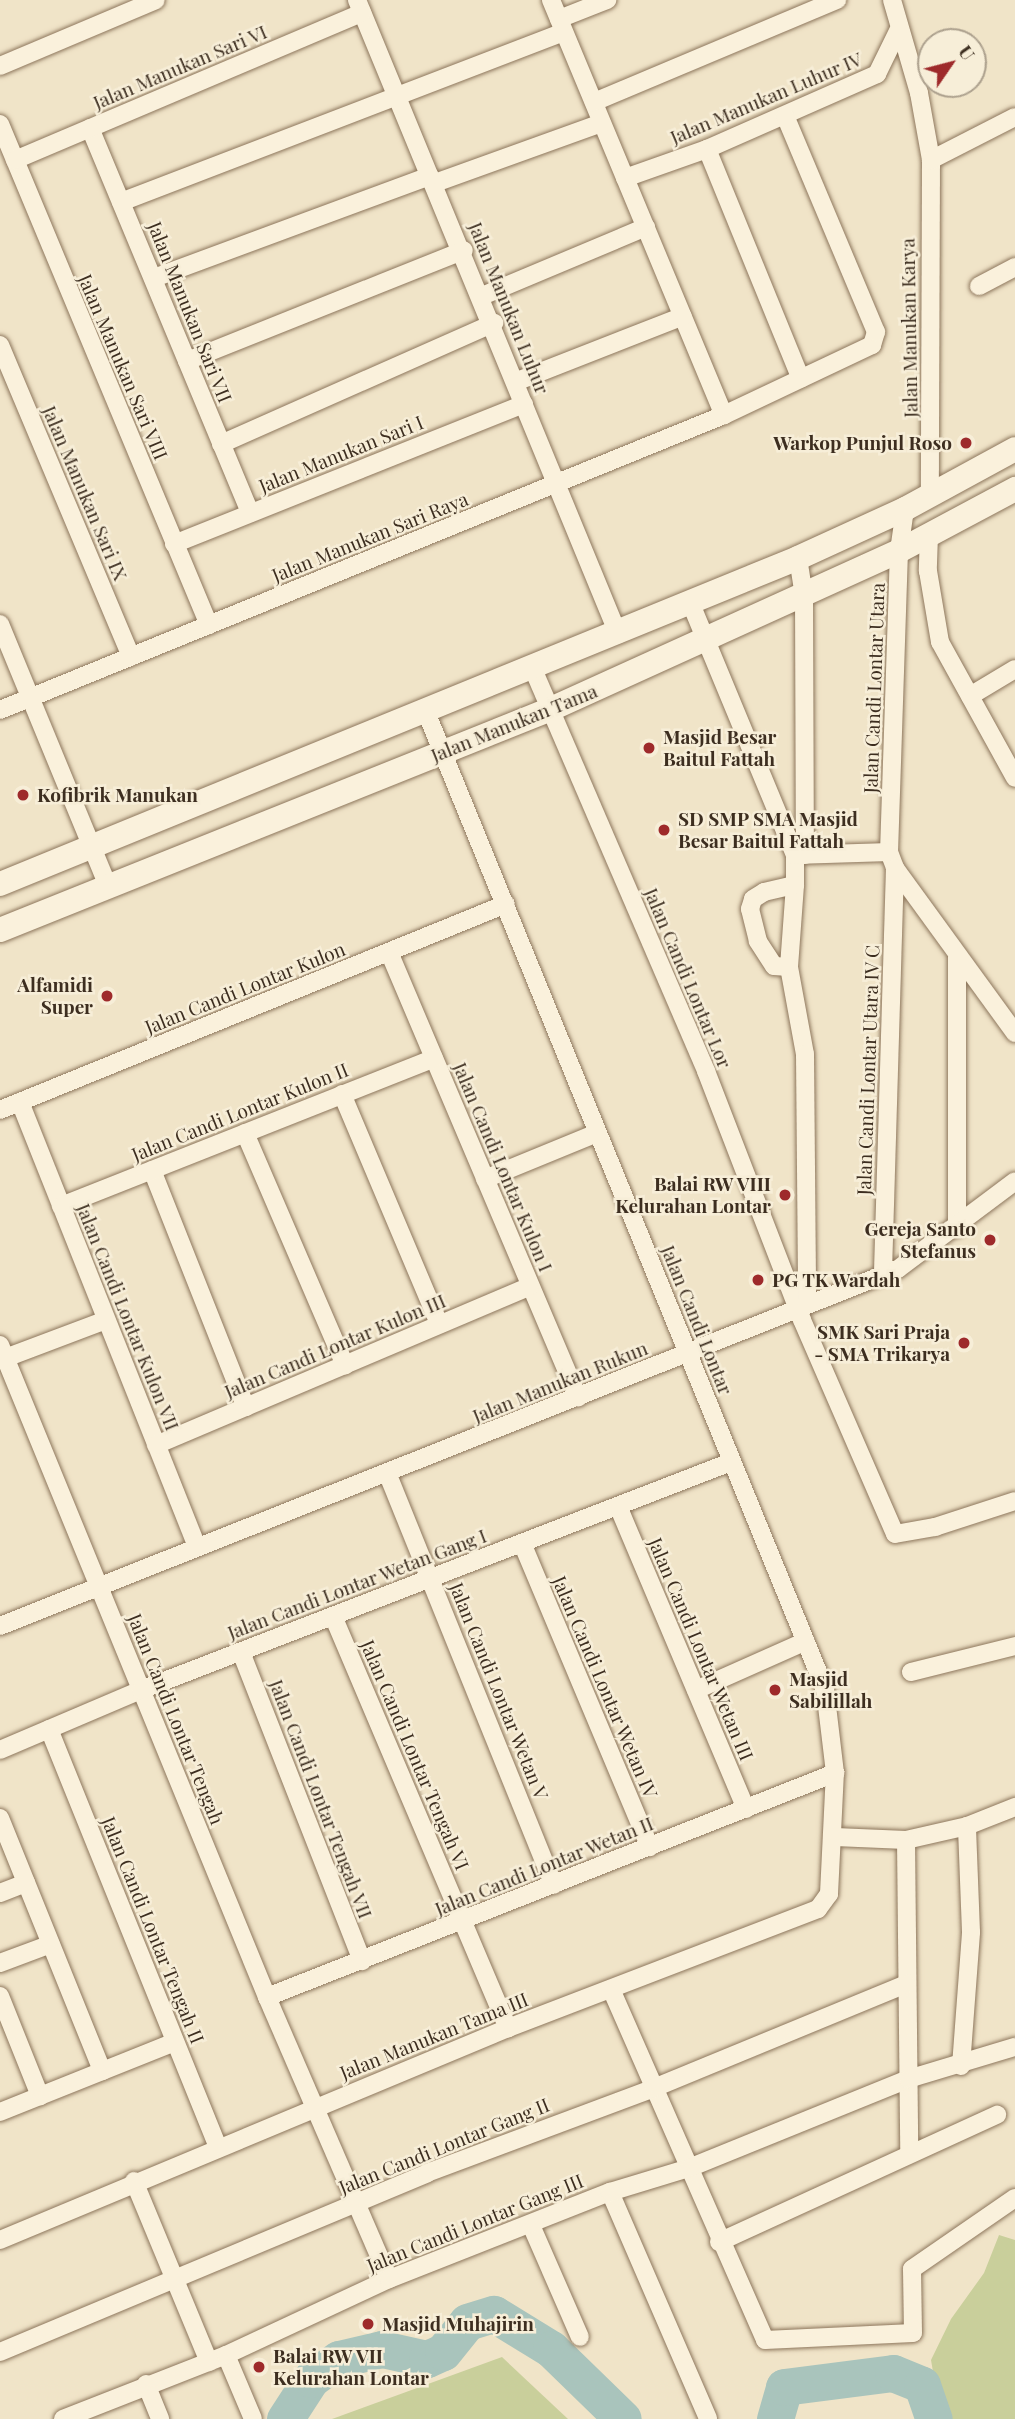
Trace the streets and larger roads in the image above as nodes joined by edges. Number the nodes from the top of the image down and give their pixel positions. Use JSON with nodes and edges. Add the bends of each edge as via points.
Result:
{"nodes":[{"id":1,"x":156,"y":0,"type":"edge"},
{"id":2,"x":551,"y":0,"type":"edge"},
{"id":3,"x":607,"y":0,"type":"edge"},
{"id":4,"x":837,"y":0,"type":"edge"},
{"id":5,"x":892,"y":0,"type":"edge"},
{"id":6,"x":360,"y":7,"type":"edge"},
{"id":7,"x":562,"y":25,"type":"junction"},
{"id":8,"x":898,"y":31,"type":"junction"},
{"id":9,"x":0,"y":66,"type":"edge"},
{"id":10,"x":397,"y":97,"type":"junction"},
{"id":11,"x":594,"y":103,"type":"junction"},
{"id":12,"x":785,"y":116,"type":"junction"},
{"id":13,"x":1015,"y":117,"type":"edge"},
{"id":14,"x":602,"y":123,"type":"junction"},
{"id":15,"x":0,"y":124,"type":"edge"},
{"id":16,"x":90,"y":128,"type":"junction"},
{"id":17,"x":707,"y":149,"type":"junction"},
{"id":18,"x":15,"y":160,"type":"junction"},
{"id":19,"x":931,"y":160,"type":"junction"},
{"id":20,"x":625,"y":178,"type":"junction"},
{"id":21,"x":433,"y":179,"type":"junction"},
{"id":22,"x":121,"y":202,"type":"junction"},
{"id":23,"x":646,"y":227,"type":"junction"},
{"id":24,"x":464,"y":250,"type":"junction"},
{"id":25,"x":1015,"y":267,"type":"edge"},
{"id":26,"x":154,"y":278,"type":"junction"},
{"id":27,"x":979,"y":286,"type":"dead end"},
{"id":28,"x":482,"y":296,"type":"junction"},
{"id":29,"x":682,"y":316,"type":"junction"},
{"id":30,"x":494,"y":323,"type":"junction"},
{"id":31,"x":0,"y":345,"type":"edge"},
{"id":32,"x":187,"y":361,"type":"junction"},
{"id":33,"x":801,"y":379,"type":"junction"},
{"id":34,"x":514,"y":382,"type":"junction"},
{"id":35,"x":524,"y":404,"type":"junction"},
{"id":36,"x":724,"y":415,"type":"junction"},
{"id":37,"x":221,"y":444,"type":"junction"},
{"id":38,"x":1015,"y":449,"type":"edge"},
{"id":39,"x":556,"y":483,"type":"junction"},
{"id":40,"x":1015,"y":489,"type":"edge"},
{"id":41,"x":930,"y":496,"type":"junction"},
{"id":42,"x":905,"y":509,"type":"junction"},
{"id":43,"x":250,"y":513,"type":"junction"},
{"id":44,"x":929,"y":535,"type":"junction"},
{"id":45,"x":174,"y":544,"type":"junction"},
{"id":46,"x":899,"y":551,"type":"junction"},
{"id":47,"x":798,"y":558,"type":"junction"},
{"id":48,"x":804,"y":595,"type":"junction"},
{"id":49,"x":691,"y":604,"type":"junction"},
{"id":50,"x":0,"y":624,"type":"edge"},
{"id":51,"x":209,"y":625,"type":"junction"},
{"id":52,"x":618,"y":634,"type":"junction"},
{"id":53,"x":706,"y":640,"type":"junction"},
{"id":54,"x":131,"y":657,"type":"junction"},
{"id":55,"x":533,"y":669,"type":"junction"},
{"id":56,"x":1015,"y":670,"type":"edge"},
{"id":57,"x":970,"y":696,"type":"junction"},
{"id":58,"x":31,"y":698,"type":"junction"},
{"id":59,"x":551,"y":709,"type":"junction"},
{"id":60,"x":0,"y":710,"type":"edge"},
{"id":61,"x":426,"y":712,"type":"junction"},
{"id":62,"x":444,"y":752,"type":"junction"},
{"id":63,"x":1015,"y":778,"type":"edge"},
{"id":64,"x":94,"y":847,"type":"junction"},
{"id":65,"x":800,"y":855,"type":"junction"},
{"id":66,"x":892,"y":860,"type":"junction"},
{"id":67,"x":0,"y":884,"type":"edge"},
{"id":68,"x":794,"y":885,"type":"junction"},
{"id":69,"x":108,"y":886,"type":"junction"},
{"id":70,"x":506,"y":904,"type":"junction"},
{"id":71,"x":0,"y":930,"type":"edge"},
{"id":72,"x":389,"y":952,"type":"junction"},
{"id":73,"x":957,"y":957,"type":"junction"},
{"id":74,"x":789,"y":967,"type":"junction"},
{"id":75,"x":1015,"y":1033,"type":"edge"},
{"id":76,"x":434,"y":1058,"type":"junction"},
{"id":77,"x":342,"y":1094,"type":"junction"},
{"id":78,"x":20,"y":1102,"type":"junction"},
{"id":79,"x":0,"y":1110,"type":"edge"},
{"id":80,"x":246,"y":1133,"type":"junction"},
{"id":81,"x":597,"y":1133,"type":"junction"},
{"id":82,"x":152,"y":1170,"type":"junction"},
{"id":83,"x":485,"y":1179,"type":"junction"},
{"id":84,"x":1015,"y":1181,"type":"edge"},
{"id":85,"x":61,"y":1206,"type":"junction"},
{"id":86,"x":957,"y":1228,"type":"junction"},
{"id":87,"x":883,"y":1272,"type":"junction"},
{"id":88,"x":530,"y":1286,"type":"junction"},
{"id":89,"x":803,"y":1305,"type":"junction"},
{"id":90,"x":106,"y":1320,"type":"junction"},
{"id":91,"x":439,"y":1325,"type":"junction"},
{"id":92,"x":689,"y":1352,"type":"junction"},
{"id":93,"x":2,"y":1355,"type":"edge"},
{"id":94,"x":345,"y":1365,"type":"junction"},
{"id":95,"x":578,"y":1398,"type":"junction"},
{"id":96,"x":246,"y":1407,"type":"junction"},
{"id":97,"x":156,"y":1445,"type":"junction"},
{"id":98,"x":731,"y":1462,"type":"junction"},
{"id":99,"x":388,"y":1475,"type":"junction"},
{"id":100,"x":1015,"y":1501,"type":"edge"},
{"id":101,"x":618,"y":1506,"type":"junction"},
{"id":102,"x":522,"y":1543,"type":"junction"},
{"id":103,"x":197,"y":1547,"type":"junction"},
{"id":104,"x":432,"y":1578,"type":"junction"},
{"id":105,"x":99,"y":1584,"type":"junction"},
{"id":106,"x":333,"y":1616,"type":"junction"},
{"id":107,"x":0,"y":1626,"type":"edge"},
{"id":108,"x":806,"y":1642,"type":"junction"},
{"id":109,"x":1015,"y":1646,"type":"edge"},
{"id":110,"x":241,"y":1652,"type":"junction"},
{"id":111,"x":911,"y":1672,"type":"dead end"},
{"id":112,"x":141,"y":1690,"type":"junction"},
{"id":113,"x":695,"y":1690,"type":"junction"},
{"id":114,"x":49,"y":1729,"type":"junction"},
{"id":115,"x":0,"y":1749,"type":"edge"},
{"id":116,"x":835,"y":1773,"type":"junction"},
{"id":117,"x":1015,"y":1807,"type":"edge"},
{"id":118,"x":746,"y":1809,"type":"junction"},
{"id":119,"x":0,"y":1818,"type":"edge"},
{"id":120,"x":967,"y":1826,"type":"junction"},
{"id":121,"x":835,"y":1837,"type":"junction"},
{"id":122,"x":906,"y":1840,"type":"junction"},
{"id":123,"x":650,"y":1847,"type":"junction"},
{"id":124,"x":26,"y":1883,"type":"junction"},
{"id":125,"x":554,"y":1885,"type":"junction"},
{"id":126,"x":0,"y":1894,"type":"edge"},
{"id":127,"x":463,"y":1920,"type":"junction"},
{"id":128,"x":51,"y":1944,"type":"junction"},
{"id":129,"x":362,"y":1961,"type":"junction"},
{"id":130,"x":0,"y":1963,"type":"edge"},
{"id":131,"x":906,"y":1984,"type":"junction"},
{"id":132,"x":611,"y":1990,"type":"junction"},
{"id":133,"x":0,"y":1996,"type":"edge"},
{"id":134,"x":267,"y":1997,"type":"junction"},
{"id":135,"x":508,"y":2028,"type":"junction"},
{"id":136,"x":175,"y":2042,"type":"junction"},
{"id":137,"x":1015,"y":2047,"type":"edge"},
{"id":138,"x":961,"y":2066,"type":"junction"},
{"id":139,"x":102,"y":2071,"type":"junction"},
{"id":140,"x":908,"y":2079,"type":"junction"},
{"id":141,"x":654,"y":2088,"type":"junction"},
{"id":142,"x":40,"y":2096,"type":"junction"},
{"id":143,"x":315,"y":2106,"type":"junction"},
{"id":144,"x":0,"y":2112,"type":"edge"},
{"id":145,"x":997,"y":2115,"type":"dead end"},
{"id":146,"x":218,"y":2147,"type":"junction"},
{"id":147,"x":909,"y":2152,"type":"junction"},
{"id":148,"x":689,"y":2168,"type":"junction"},
{"id":149,"x":134,"y":2181,"type":"junction"},
{"id":150,"x":610,"y":2192,"type":"junction"},
{"id":151,"x":1015,"y":2198,"type":"edge"},
{"id":152,"x":355,"y":2205,"type":"junction"},
{"id":153,"x":531,"y":2225,"type":"junction"},
{"id":154,"x":0,"y":2240,"type":"edge"},
{"id":155,"x":719,"y":2242,"type":"junction"},
{"id":156,"x":176,"y":2279,"type":"junction"},
{"id":157,"x":389,"y":2279,"type":"junction"},
{"id":158,"x":580,"y":2337,"type":"dead end"},
{"id":159,"x":0,"y":2352,"type":"edge"},
{"id":160,"x":226,"y":2355,"type":"junction"},
{"id":161,"x":209,"y":2362,"type":"junction"},
{"id":162,"x":146,"y":2384,"type":"junction"},
{"id":163,"x":63,"y":2419,"type":"edge"},
{"id":164,"x":160,"y":2419,"type":"edge"},
{"id":165,"x":253,"y":2419,"type":"edge"},
{"id":166,"x":708,"y":2419,"type":"edge"}],
"edges":[{"from":1,"to":9,"type":"street"},
{"from":2,"to":7,"type":"street"},
{"from":3,"to":7,"type":"street"},
{"from":4,"to":11,"type":"street"},
{"from":5,"to":8,"type":"street","name":"Jalan Manukan Karya"},
{"from":6,"to":10,"type":"street","name":"Jalan Manukan Luhur"},
{"from":6,"to":16,"type":"street","name":"Jalan Manukan Sari VI"},
{"from":7,"to":10,"type":"street"},
{"from":7,"to":11,"type":"street"},
{"from":8,"to":12,"type":"street","name":"Jalan Manukan Luhur IV","via":[[877,74]]},
{"from":8,"to":19,"type":"street","name":"Jalan Manukan Karya","via":[[919,93]]},
{"from":10,"to":21,"type":"street","name":"Jalan Manukan Luhur"},
{"from":10,"to":22,"type":"street"},
{"from":11,"to":14,"type":"street"},
{"from":12,"to":17,"type":"street","name":"Jalan Manukan Luhur IV"},
{"from":12,"to":33,"type":"street","name":"Jalan Manukan Sari Raya","via":[[876,332],[876,341]]},
{"from":13,"to":19,"type":"street"},
{"from":14,"to":20,"type":"street"},
{"from":14,"to":21,"type":"street"},
{"from":15,"to":18,"type":"street","name":"Jalan Manukan Sari VIII"},
{"from":16,"to":18,"type":"street","name":"Jalan Manukan Sari VI"},
{"from":16,"to":22,"type":"street","name":"Jalan Manukan Sari VII"},
{"from":17,"to":20,"type":"street","name":"Jalan Manukan Luhur IV"},
{"from":17,"to":33,"type":"street"},
{"from":18,"to":45,"type":"street","name":"Jalan Manukan Sari VIII"},
{"from":19,"to":41,"type":"street","name":"Jalan Manukan Karya"},
{"from":20,"to":23,"type":"street"},
{"from":21,"to":24,"type":"street","name":"Jalan Manukan Luhur"},
{"from":21,"to":26,"type":"street"},
{"from":22,"to":26,"type":"street","name":"Jalan Manukan Sari VII"},
{"from":23,"to":28,"type":"street"},
{"from":23,"to":29,"type":"street"},
{"from":24,"to":28,"type":"street","name":"Jalan Manukan Luhur"},
{"from":24,"to":32,"type":"street"},
{"from":25,"to":27,"type":"street"},
{"from":26,"to":32,"type":"street","name":"Jalan Manukan Sari VII"},
{"from":28,"to":30,"type":"street","name":"Jalan Manukan Luhur"},
{"from":29,"to":34,"type":"street"},
{"from":29,"to":36,"type":"street"},
{"from":30,"to":34,"type":"street","name":"Jalan Manukan Luhur"},
{"from":30,"to":37,"type":"street"},
{"from":31,"to":54,"type":"street","name":"Jalan Manukan Sari IX"},
{"from":32,"to":37,"type":"street","name":"Jalan Manukan Sari VII"},
{"from":33,"to":36,"type":"street","name":"Jalan Manukan Sari Raya"},
{"from":34,"to":35,"type":"street","name":"Jalan Manukan Luhur"},
{"from":35,"to":39,"type":"street","name":"Jalan Manukan Luhur"},
{"from":35,"to":43,"type":"street","name":"Jalan Manukan Sari I"},
{"from":36,"to":39,"type":"street","name":"Jalan Manukan Sari Raya"},
{"from":37,"to":43,"type":"street","name":"Jalan Manukan Sari VII"},
{"from":38,"to":41,"type":"street"},
{"from":39,"to":51,"type":"street","name":"Jalan Manukan Sari Raya"},
{"from":39,"to":52,"type":"street","name":"Jalan Manukan Luhur"},
{"from":40,"to":44,"type":"street","name":"Jalan Manukan Tama"},
{"from":41,"to":42,"type":"street"},
{"from":42,"to":46,"type":"street","name":"Jalan Candi Lontar Utara"},
{"from":42,"to":47,"type":"street"},
{"from":43,"to":45,"type":"street","name":"Jalan Manukan Sari I"},
{"from":44,"to":46,"type":"street","name":"Jalan Manukan Tama"},
{"from":44,"to":57,"type":"street","via":[[935,628]]},
{"from":45,"to":51,"type":"street","name":"Jalan Manukan Sari VIII"},
{"from":46,"to":48,"type":"street","name":"Jalan Manukan Tama"},
{"from":46,"to":66,"type":"street","name":"Jalan Candi Lontar Utara"},
{"from":47,"to":48,"type":"street"},
{"from":47,"to":49,"type":"street"},
{"from":48,"to":53,"type":"street","name":"Jalan Manukan Tama"},
{"from":48,"to":65,"type":"street"},
{"from":49,"to":52,"type":"street"},
{"from":49,"to":53,"type":"street"},
{"from":50,"to":58,"type":"street"},
{"from":51,"to":54,"type":"street","name":"Jalan Manukan Sari Raya"},
{"from":52,"to":55,"type":"street"},
{"from":53,"to":59,"type":"street","name":"Jalan Manukan Tama"},
{"from":53,"to":65,"type":"street"},
{"from":54,"to":58,"type":"street","name":"Jalan Manukan Sari Raya"},
{"from":55,"to":59,"type":"street","name":"Jalan Candi Lontar Lor"},
{"from":55,"to":61,"type":"street"},
{"from":56,"to":57,"type":"street"},
{"from":57,"to":63,"type":"street"},
{"from":58,"to":60,"type":"street","name":"Jalan Manukan Sari Raya"},
{"from":58,"to":64,"type":"street"},
{"from":59,"to":62,"type":"street","name":"Jalan Manukan Tama"},
{"from":59,"to":89,"type":"street","name":"Jalan Candi Lontar Lor"},
{"from":61,"to":62,"type":"street","name":"Jalan Candi Lontar"},
{"from":61,"to":64,"type":"street"},
{"from":62,"to":69,"type":"street","name":"Jalan Manukan Tama"},
{"from":62,"to":70,"type":"street","name":"Jalan Candi Lontar"},
{"from":64,"to":67,"type":"street"},
{"from":64,"to":69,"type":"street"},
{"from":65,"to":66,"type":"street"},
{"from":65,"to":68,"type":"street"},
{"from":66,"to":73,"type":"street"},
{"from":66,"to":87,"type":"street","name":"Jalan Candi Lontar Utara IV C"},
{"from":68,"to":74,"type":"street"},
{"from":68,"to":74,"type":"street","via":[[764,892],[753,899],[750,909],[765,957],[774,966]]},
{"from":69,"to":71,"type":"street","name":"Jalan Manukan Tama"},
{"from":70,"to":72,"type":"street","name":"Jalan Candi Lontar Kulon"},
{"from":70,"to":81,"type":"street","name":"Jalan Candi Lontar"},
{"from":72,"to":76,"type":"street","name":"Jalan Candi Lontar Kulon I"},
{"from":72,"to":78,"type":"street","name":"Jalan Candi Lontar Kulon"},
{"from":73,"to":75,"type":"street"},
{"from":73,"to":86,"type":"street"},
{"from":74,"to":89,"type":"street","via":[[805,1055]]},
{"from":76,"to":77,"type":"street","name":"Jalan Candi Lontar Kulon II"},
{"from":76,"to":83,"type":"street","name":"Jalan Candi Lontar Kulon I"},
{"from":77,"to":80,"type":"street","name":"Jalan Candi Lontar Kulon II"},
{"from":77,"to":91,"type":"street"},
{"from":78,"to":79,"type":"street","name":"Jalan Candi Lontar Kulon"},
{"from":78,"to":85,"type":"street","name":"Jalan Candi Lontar Kulon VII"},
{"from":80,"to":82,"type":"street","name":"Jalan Candi Lontar Kulon II"},
{"from":80,"to":94,"type":"street"},
{"from":81,"to":83,"type":"street"},
{"from":81,"to":92,"type":"street","name":"Jalan Candi Lontar"},
{"from":82,"to":85,"type":"street","name":"Jalan Candi Lontar Kulon II"},
{"from":82,"to":96,"type":"street"},
{"from":83,"to":88,"type":"street","name":"Jalan Candi Lontar Kulon I"},
{"from":84,"to":86,"type":"street","name":"Jalan Manukan Rukun"},
{"from":85,"to":90,"type":"street","name":"Jalan Candi Lontar Kulon VII"},
{"from":86,"to":87,"type":"street","name":"Jalan Manukan Rukun","via":[[898,1269]]},
{"from":87,"to":89,"type":"street","name":"Jalan Manukan Rukun"},
{"from":88,"to":91,"type":"street","name":"Jalan Candi Lontar Kulon III"},
{"from":88,"to":95,"type":"street","name":"Jalan Candi Lontar Kulon I"},
{"from":89,"to":92,"type":"street","name":"Jalan Manukan Rukun"},
{"from":89,"to":100,"type":"street","name":"Jalan Candi Lontar Lor","via":[[895,1534],[934,1527]]},
{"from":90,"to":93,"type":"street"},
{"from":90,"to":97,"type":"street","name":"Jalan Candi Lontar Kulon VII"},
{"from":91,"to":94,"type":"street","name":"Jalan Candi Lontar Kulon III"},
{"from":92,"to":95,"type":"street","name":"Jalan Manukan Rukun"},
{"from":92,"to":98,"type":"street","name":"Jalan Candi Lontar"},
{"from":93,"to":105,"type":"street","name":"Jalan Candi Lontar Tengah"},
{"from":94,"to":96,"type":"street","name":"Jalan Candi Lontar Kulon III"},
{"from":95,"to":99,"type":"street","name":"Jalan Manukan Rukun"},
{"from":96,"to":97,"type":"street","name":"Jalan Candi Lontar Kulon III"},
{"from":97,"to":103,"type":"street","name":"Jalan Candi Lontar Kulon VII"},
{"from":98,"to":101,"type":"street","name":"Jalan Candi Lontar Wetan Gang I"},
{"from":98,"to":108,"type":"street","name":"Jalan Candi Lontar"},
{"from":99,"to":103,"type":"street","name":"Jalan Manukan Rukun"},
{"from":99,"to":104,"type":"street","name":"Jalan Candi Lontar Wetan V"},
{"from":101,"to":102,"type":"street","name":"Jalan Candi Lontar Wetan Gang I"},
{"from":101,"to":113,"type":"street","name":"Jalan Candi Lontar Wetan III"},
{"from":102,"to":104,"type":"street","name":"Jalan Candi Lontar Wetan Gang I"},
{"from":102,"to":123,"type":"street","name":"Jalan Candi Lontar Wetan IV"},
{"from":103,"to":105,"type":"street","name":"Jalan Manukan Rukun"},
{"from":104,"to":106,"type":"street","name":"Jalan Candi Lontar Wetan Gang I"},
{"from":104,"to":125,"type":"street","name":"Jalan Candi Lontar Wetan V"},
{"from":105,"to":107,"type":"street","name":"Jalan Manukan Rukun"},
{"from":105,"to":112,"type":"street","name":"Jalan Candi Lontar Tengah"},
{"from":106,"to":110,"type":"street","name":"Jalan Candi Lontar Wetan Gang I"},
{"from":106,"to":127,"type":"street","name":"Jalan Candi Lontar Tengah VI"},
{"from":108,"to":113,"type":"street"},
{"from":108,"to":116,"type":"street","name":"Jalan Candi Lontar","via":[[825,1689]]},
{"from":109,"to":111,"type":"street"},
{"from":110,"to":112,"type":"street","name":"Jalan Candi Lontar Wetan Gang I"},
{"from":110,"to":129,"type":"street","name":"Jalan Candi Lontar Tengah VII"},
{"from":112,"to":114,"type":"street","name":"Jalan Candi Lontar Wetan Gang I"},
{"from":112,"to":134,"type":"street","name":"Jalan Candi Lontar Tengah"},
{"from":113,"to":118,"type":"street","name":"Jalan Candi Lontar Wetan III"},
{"from":114,"to":115,"type":"street","name":"Jalan Candi Lontar Wetan Gang I"},
{"from":114,"to":136,"type":"street","name":"Jalan Candi Lontar Tengah II"},
{"from":116,"to":118,"type":"street","name":"Jalan Candi Lontar Wetan II"},
{"from":116,"to":121,"type":"street","name":"Jalan Candi Lontar"},
{"from":117,"to":120,"type":"street"},
{"from":118,"to":123,"type":"street","name":"Jalan Candi Lontar Wetan II"},
{"from":119,"to":124,"type":"street"},
{"from":120,"to":122,"type":"street"},
{"from":120,"to":138,"type":"street","via":[[971,1932]]},
{"from":121,"to":122,"type":"street"},
{"from":121,"to":132,"type":"street","name":"Jalan Manukan Tama III","via":[[829,1894],[818,1909]]},
{"from":122,"to":131,"type":"street"},
{"from":123,"to":125,"type":"street","name":"Jalan Candi Lontar Wetan II"},
{"from":124,"to":126,"type":"street"},
{"from":124,"to":128,"type":"street"},
{"from":125,"to":127,"type":"street","name":"Jalan Candi Lontar Wetan II"},
{"from":127,"to":129,"type":"street","name":"Jalan Candi Lontar Wetan II"},
{"from":127,"to":135,"type":"street","name":"Jalan Candi Lontar Tengah VI"},
{"from":128,"to":130,"type":"street"},
{"from":128,"to":139,"type":"street"},
{"from":129,"to":134,"type":"street","name":"Jalan Candi Lontar Wetan II"},
{"from":131,"to":140,"type":"street"},
{"from":131,"to":141,"type":"street","name":"Jalan Candi Lontar Gang II"},
{"from":132,"to":135,"type":"street","name":"Jalan Manukan Tama III"},
{"from":132,"to":141,"type":"street"},
{"from":133,"to":142,"type":"street"},
{"from":134,"to":143,"type":"street","name":"Jalan Candi Lontar Tengah"},
{"from":135,"to":143,"type":"street","name":"Jalan Manukan Tama III"},
{"from":136,"to":139,"type":"street"},
{"from":136,"to":146,"type":"street","name":"Jalan Candi Lontar Tengah II"},
{"from":137,"to":138,"type":"street","name":"Jalan Candi Lontar Gang III"},
{"from":138,"to":140,"type":"street","name":"Jalan Candi Lontar Gang III"},
{"from":139,"to":142,"type":"street"},
{"from":140,"to":147,"type":"street"},
{"from":140,"to":148,"type":"street","name":"Jalan Candi Lontar Gang III"},
{"from":141,"to":148,"type":"street"},
{"from":141,"to":152,"type":"street","name":"Jalan Candi Lontar Gang II","via":[[519,2136]]},
{"from":142,"to":144,"type":"street"},
{"from":143,"to":146,"type":"street","name":"Jalan Manukan Tama III"},
{"from":143,"to":152,"type":"street","name":"Jalan Candi Lontar Tengah"},
{"from":145,"to":147,"type":"street"},
{"from":146,"to":149,"type":"street","name":"Jalan Manukan Tama III"},
{"from":147,"to":155,"type":"street"},
{"from":148,"to":150,"type":"street","name":"Jalan Candi Lontar Gang III"},
{"from":148,"to":155,"type":"street"},
{"from":149,"to":154,"type":"street","name":"Jalan Manukan Tama III"},
{"from":149,"to":156,"type":"street"},
{"from":150,"to":153,"type":"street","name":"Jalan Candi Lontar Gang III"},
{"from":150,"to":166,"type":"street"},
{"from":151,"to":155,"type":"street","via":[[912,2269],[913,2333],[765,2340]]},
{"from":152,"to":156,"type":"street","name":"Jalan Candi Lontar Gang II"},
{"from":152,"to":157,"type":"street","name":"Jalan Candi Lontar Tengah"},
{"from":153,"to":157,"type":"street","name":"Jalan Candi Lontar Gang III"},
{"from":153,"to":158,"type":"street"},
{"from":156,"to":159,"type":"street","name":"Jalan Candi Lontar Gang II"},
{"from":156,"to":161,"type":"street"},
{"from":157,"to":160,"type":"street","name":"Jalan Candi Lontar Gang III"},
{"from":160,"to":161,"type":"street","name":"Jalan Candi Lontar Gang III"},
{"from":160,"to":165,"type":"street"},
{"from":161,"to":162,"type":"street","name":"Jalan Candi Lontar Gang III"},
{"from":162,"to":163,"type":"street","name":"Jalan Candi Lontar Gang III"},
{"from":162,"to":164,"type":"street"}]}
